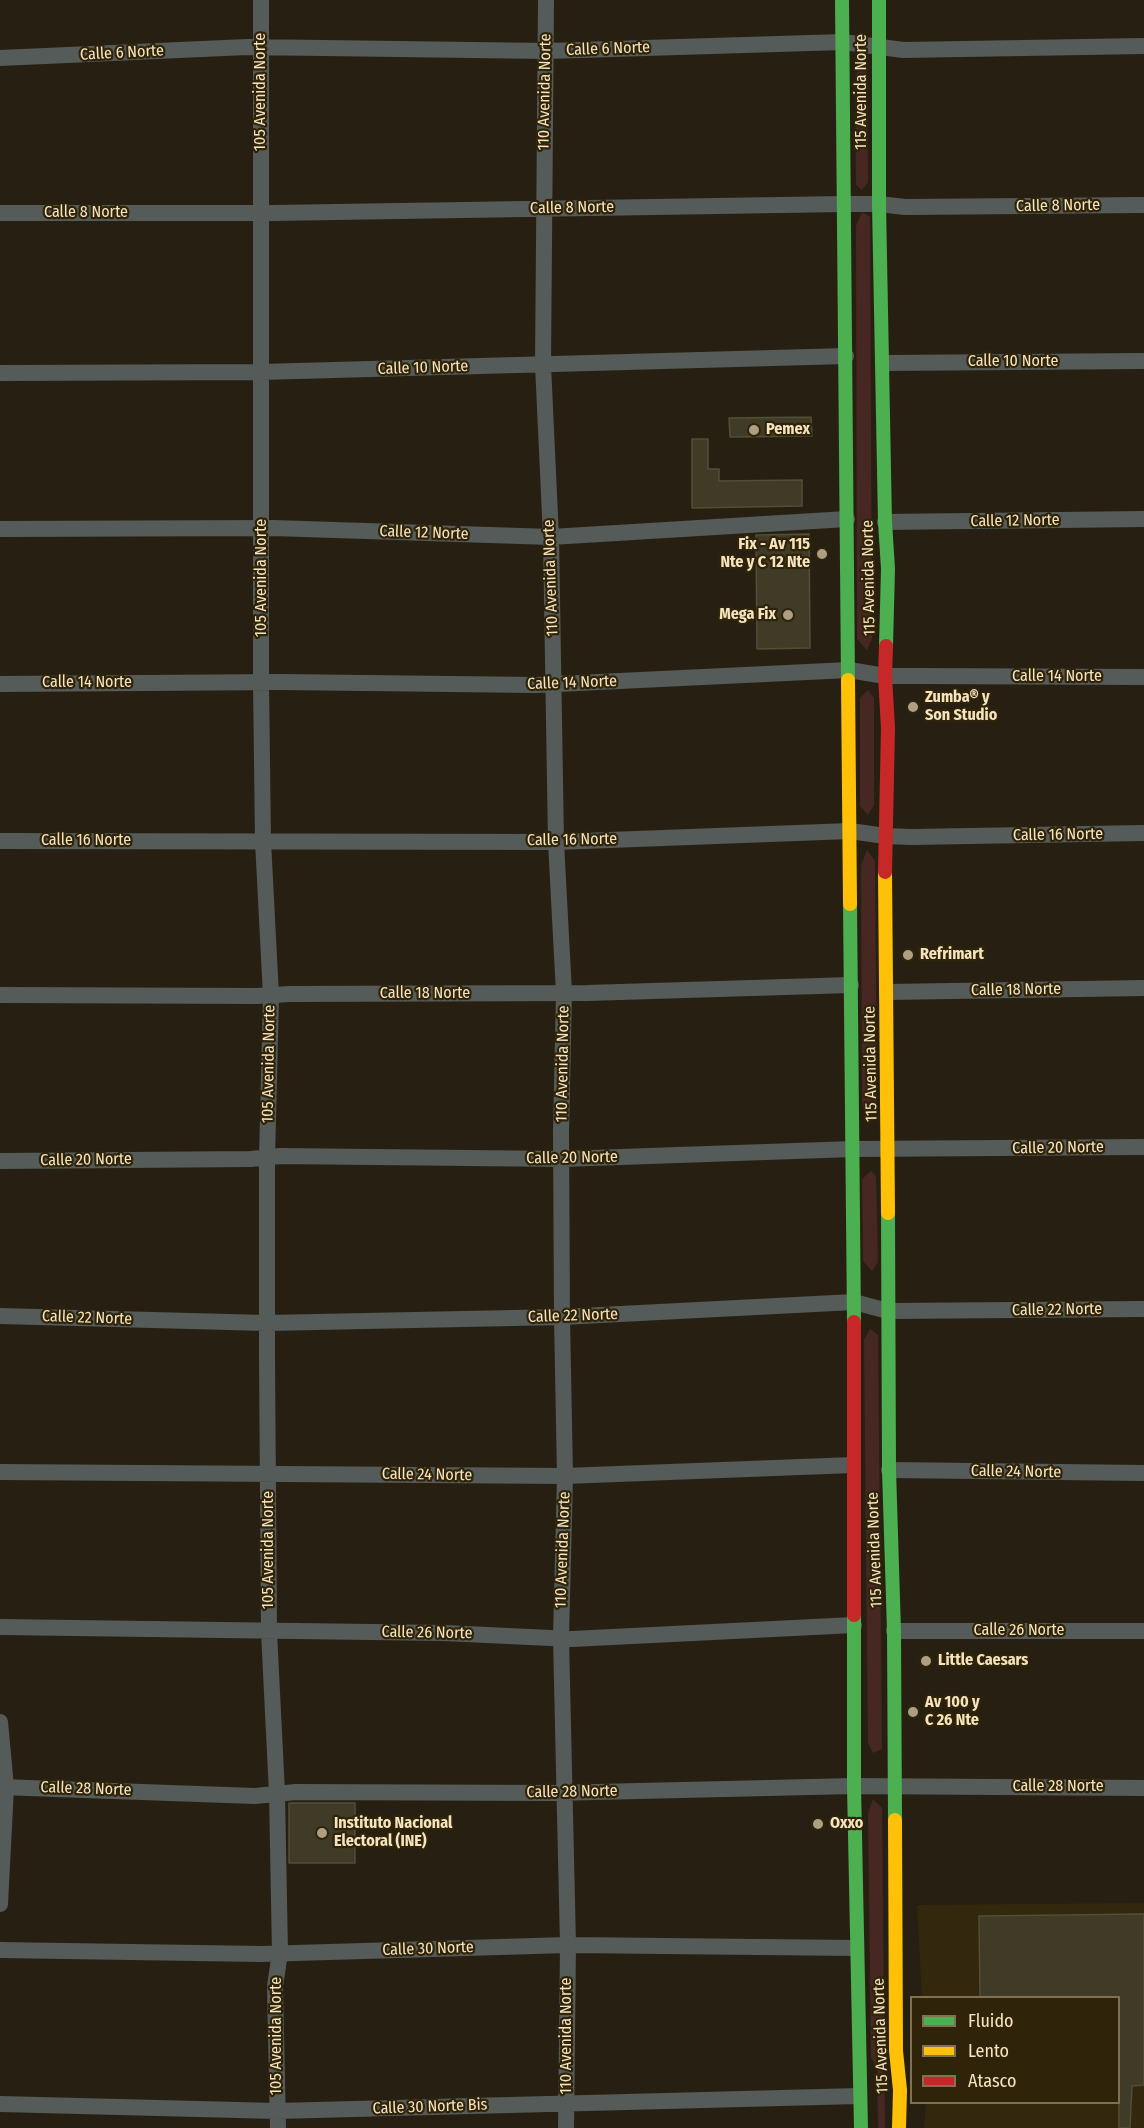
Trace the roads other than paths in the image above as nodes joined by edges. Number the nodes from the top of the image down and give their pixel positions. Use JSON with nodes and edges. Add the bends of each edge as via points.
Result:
{"nodes":[{"id":1,"x":261,"y":0,"type":"edge"},
{"id":2,"x":546,"y":0,"type":"edge"},
{"id":3,"x":842,"y":0,"type":"edge"},
{"id":4,"x":879,"y":0,"type":"edge"},
{"id":5,"x":843,"y":42,"type":"junction"},
{"id":6,"x":1144,"y":46,"type":"edge"},
{"id":7,"x":261,"y":47,"type":"junction"},
{"id":8,"x":879,"y":47,"type":"junction"},
{"id":9,"x":547,"y":51,"type":"junction"},
{"id":10,"x":0,"y":58,"type":"edge"},
{"id":11,"x":844,"y":204,"type":"junction"},
{"id":12,"x":879,"y":204,"type":"junction"},
{"id":13,"x":1144,"y":205,"type":"edge"},
{"id":14,"x":543,"y":208,"type":"junction"},
{"id":15,"x":0,"y":213,"type":"edge"},
{"id":16,"x":262,"y":213,"type":"junction"},
{"id":17,"x":846,"y":356,"type":"junction"},
{"id":18,"x":1144,"y":361,"type":"edge"},
{"id":19,"x":883,"y":363,"type":"junction"},
{"id":20,"x":543,"y":364,"type":"junction"},
{"id":21,"x":261,"y":372,"type":"junction"},
{"id":22,"x":0,"y":373,"type":"edge"},
{"id":23,"x":847,"y":519,"type":"junction"},
{"id":24,"x":1144,"y":519,"type":"edge"},
{"id":25,"x":885,"y":522,"type":"junction"},
{"id":26,"x":262,"y":528,"type":"junction"},
{"id":27,"x":0,"y":529,"type":"edge"},
{"id":28,"x":550,"y":537,"type":"junction"},
{"id":29,"x":849,"y":670,"type":"junction"},
{"id":30,"x":885,"y":675,"type":"junction"},
{"id":31,"x":1144,"y":677,"type":"edge"},
{"id":32,"x":261,"y":682,"type":"junction"},
{"id":33,"x":0,"y":684,"type":"edge"},
{"id":34,"x":554,"y":684,"type":"junction"},
{"id":35,"x":850,"y":831,"type":"junction"},
{"id":36,"x":1144,"y":833,"type":"edge"},
{"id":37,"x":885,"y":836,"type":"junction"},
{"id":38,"x":0,"y":841,"type":"edge"},
{"id":39,"x":263,"y":841,"type":"junction"},
{"id":40,"x":556,"y":842,"type":"junction"},
{"id":41,"x":851,"y":985,"type":"junction"},
{"id":42,"x":1144,"y":988,"type":"edge"},
{"id":43,"x":887,"y":992,"type":"junction"},
{"id":44,"x":564,"y":993,"type":"junction"},
{"id":45,"x":0,"y":995,"type":"edge"},
{"id":46,"x":271,"y":996,"type":"junction"},
{"id":47,"x":1144,"y":1147,"type":"edge"},
{"id":48,"x":852,"y":1149,"type":"junction"},
{"id":49,"x":888,"y":1150,"type":"junction"},
{"id":50,"x":267,"y":1158,"type":"junction"},
{"id":51,"x":562,"y":1159,"type":"junction"},
{"id":52,"x":0,"y":1161,"type":"edge"},
{"id":53,"x":854,"y":1302,"type":"junction"},
{"id":54,"x":1144,"y":1309,"type":"edge"},
{"id":55,"x":888,"y":1311,"type":"junction"},
{"id":56,"x":0,"y":1316,"type":"edge"},
{"id":57,"x":562,"y":1317,"type":"junction"},
{"id":58,"x":267,"y":1323,"type":"junction"},
{"id":59,"x":853,"y":1465,"type":"junction"},
{"id":60,"x":889,"y":1470,"type":"junction"},
{"id":61,"x":0,"y":1472,"type":"edge"},
{"id":62,"x":268,"y":1473,"type":"junction"},
{"id":63,"x":1144,"y":1473,"type":"edge"},
{"id":64,"x":566,"y":1476,"type":"junction"},
{"id":65,"x":854,"y":1625,"type":"junction"},
{"id":66,"x":0,"y":1628,"type":"edge"},
{"id":67,"x":894,"y":1631,"type":"junction"},
{"id":68,"x":1144,"y":1631,"type":"edge"},
{"id":69,"x":269,"y":1632,"type":"junction"},
{"id":70,"x":561,"y":1638,"type":"junction"},
{"id":71,"x":0,"y":1722,"type":"edge"},
{"id":72,"x":854,"y":1786,"type":"junction"},
{"id":73,"x":3,"y":1787,"type":"edge"},
{"id":74,"x":894,"y":1787,"type":"junction"},
{"id":75,"x":1144,"y":1788,"type":"edge"},
{"id":76,"x":277,"y":1793,"type":"junction"},
{"id":77,"x":565,"y":1793,"type":"junction"},
{"id":78,"x":0,"y":1904,"type":"edge"},
{"id":79,"x":568,"y":1945,"type":"junction"},
{"id":80,"x":856,"y":1948,"type":"junction"},
{"id":81,"x":0,"y":1950,"type":"edge"},
{"id":82,"x":280,"y":1953,"type":"junction"},
{"id":83,"x":859,"y":2096,"type":"junction"},
{"id":84,"x":566,"y":2103,"type":"junction"},
{"id":85,"x":0,"y":2104,"type":"edge"},
{"id":86,"x":277,"y":2111,"type":"junction"},
{"id":87,"x":278,"y":2128,"type":"edge"},
{"id":88,"x":566,"y":2128,"type":"edge"},
{"id":89,"x":861,"y":2128,"type":"edge"},
{"id":90,"x":899,"y":2128,"type":"edge"}],
"edges":[{"from":1,"to":7,"type":"street","name":"105 Avenida Norte"},
{"from":2,"to":9,"type":"street","name":"110 Avenida Norte"},
{"from":3,"to":5,"type":"main road","name":"115 Avenida Norte"},
{"from":4,"to":8,"type":"main road","name":"115 Avenida Norte"},
{"from":5,"to":8,"type":"street","name":"Calle 6 Norte"},
{"from":5,"to":9,"type":"street","name":"Calle 6 Norte"},
{"from":5,"to":11,"type":"main road","name":"115 Avenida Norte"},
{"from":6,"to":8,"type":"street","name":"Calle 6 Norte","via":[[903,50]]},
{"from":7,"to":9,"type":"street","name":"Calle 6 Norte"},
{"from":7,"to":10,"type":"street","name":"Calle 6 Norte"},
{"from":7,"to":16,"type":"street","name":"105 Avenida Norte"},
{"from":8,"to":12,"type":"main road","name":"115 Avenida Norte"},
{"from":9,"to":14,"type":"street","name":"110 Avenida Norte"},
{"from":11,"to":12,"type":"street","name":"Calle 8 Norte"},
{"from":11,"to":14,"type":"street","name":"Calle 8 Norte"},
{"from":11,"to":17,"type":"main road","name":"115 Avenida Norte"},
{"from":12,"to":13,"type":"street","name":"Calle 8 Norte"},
{"from":12,"to":19,"type":"main road","name":"115 Avenida Norte"},
{"from":14,"to":16,"type":"street","name":"Calle 8 Norte"},
{"from":14,"to":20,"type":"street","name":"110 Avenida Norte"},
{"from":15,"to":16,"type":"street","name":"Calle 8 Norte"},
{"from":16,"to":21,"type":"street","name":"105 Avenida Norte"},
{"from":17,"to":20,"type":"street","name":"Calle 10 Norte"},
{"from":17,"to":23,"type":"main road","name":"115 Avenida Norte"},
{"from":18,"to":19,"type":"street","name":"Calle 10 Norte"},
{"from":19,"to":25,"type":"main road","name":"115 Avenida Norte"},
{"from":20,"to":21,"type":"street","name":"Calle 10 Norte"},
{"from":20,"to":28,"type":"street","name":"110 Avenida Norte"},
{"from":21,"to":22,"type":"street","name":"Calle 10 Norte"},
{"from":21,"to":26,"type":"street","name":"105 Avenida Norte"},
{"from":23,"to":28,"type":"street","name":"Calle 12 Norte"},
{"from":23,"to":29,"type":"main road","name":"115 Avenida Norte"},
{"from":24,"to":25,"type":"street","name":"Calle 12 Norte"},
{"from":25,"to":30,"type":"main road","name":"115 Avenida Norte"},
{"from":26,"to":27,"type":"street","name":"Calle 12 Norte"},
{"from":26,"to":28,"type":"street","name":"Calle 12 Norte"},
{"from":26,"to":32,"type":"street","name":"105 Avenida Norte"},
{"from":28,"to":34,"type":"street","name":"110 Avenida Norte"},
{"from":29,"to":30,"type":"street","name":"Calle 14 Norte"},
{"from":29,"to":34,"type":"street","name":"Calle 14 Norte"},
{"from":29,"to":35,"type":"main road","name":"115 Avenida Norte"},
{"from":30,"to":31,"type":"street","name":"Calle 14 Norte"},
{"from":30,"to":37,"type":"main road","name":"115 Avenida Norte"},
{"from":32,"to":33,"type":"street","name":"Calle 14 Norte"},
{"from":32,"to":34,"type":"street","name":"Calle 14 Norte"},
{"from":32,"to":39,"type":"street","name":"105 Avenida Norte"},
{"from":34,"to":40,"type":"street","name":"110 Avenida Norte"},
{"from":35,"to":37,"type":"street","name":"Calle 16 Norte"},
{"from":35,"to":40,"type":"street","name":"Calle 16 Norte"},
{"from":35,"to":41,"type":"main road","name":"115 Avenida Norte"},
{"from":36,"to":37,"type":"street","name":"Calle 16 Norte"},
{"from":37,"to":43,"type":"main road","name":"115 Avenida Norte"},
{"from":38,"to":39,"type":"street","name":"Calle 16 Norte"},
{"from":39,"to":40,"type":"street","name":"Calle 16 Norte"},
{"from":39,"to":46,"type":"street","name":"105 Avenida Norte"},
{"from":40,"to":44,"type":"street","name":"110 Avenida Norte"},
{"from":41,"to":44,"type":"street","name":"Calle 18 Norte"},
{"from":41,"to":48,"type":"main road","name":"115 Avenida Norte"},
{"from":42,"to":43,"type":"street","name":"Calle 18 Norte"},
{"from":43,"to":49,"type":"main road","name":"115 Avenida Norte"},
{"from":44,"to":46,"type":"street","name":"Calle 18 Norte"},
{"from":44,"to":51,"type":"street","name":"110 Avenida Norte"},
{"from":45,"to":46,"type":"street","name":"Calle 18 Norte"},
{"from":46,"to":50,"type":"street","name":"105 Avenida Norte"},
{"from":47,"to":49,"type":"street","name":"Calle 20 Norte"},
{"from":48,"to":49,"type":"street","name":"Calle 20 Norte"},
{"from":48,"to":51,"type":"street","name":"Calle 20 Norte"},
{"from":48,"to":53,"type":"main road","name":"115 Avenida Norte"},
{"from":49,"to":55,"type":"main road","name":"115 Avenida Norte"},
{"from":50,"to":51,"type":"street","name":"Calle 20 Norte"},
{"from":50,"to":52,"type":"street","name":"Calle 20 Norte"},
{"from":50,"to":58,"type":"street","name":"105 Avenida Norte"},
{"from":51,"to":57,"type":"street","name":"110 Avenida Norte"},
{"from":53,"to":55,"type":"street","name":"Calle 22 Norte"},
{"from":53,"to":57,"type":"street","name":"Calle 22 Norte"},
{"from":53,"to":59,"type":"main road","name":"115 Avenida Norte"},
{"from":54,"to":55,"type":"street","name":"Calle 22 Norte"},
{"from":55,"to":60,"type":"main road","name":"115 Avenida Norte"},
{"from":56,"to":58,"type":"street","name":"Calle 22 Norte"},
{"from":57,"to":58,"type":"street","name":"Calle 22 Norte"},
{"from":57,"to":64,"type":"street","name":"110 Avenida Norte"},
{"from":58,"to":62,"type":"street","name":"105 Avenida Norte"},
{"from":59,"to":64,"type":"street","name":"Calle 24 Norte"},
{"from":59,"to":65,"type":"main road","name":"115 Avenida Norte"},
{"from":60,"to":63,"type":"street","name":"Calle 24 Norte"},
{"from":60,"to":67,"type":"main road","name":"115 Avenida Norte"},
{"from":61,"to":62,"type":"street","name":"Calle 24 Norte"},
{"from":62,"to":64,"type":"street","name":"Calle 24 Norte"},
{"from":62,"to":69,"type":"street","name":"105 Avenida Norte"},
{"from":64,"to":70,"type":"street","name":"110 Avenida Norte"},
{"from":65,"to":70,"type":"street","name":"Calle 26 Norte"},
{"from":65,"to":72,"type":"main road","name":"115 Avenida Norte"},
{"from":66,"to":69,"type":"street","name":"Calle 26 Norte"},
{"from":67,"to":68,"type":"street","name":"Calle 26 Norte"},
{"from":67,"to":74,"type":"main road","name":"115 Avenida Norte"},
{"from":69,"to":70,"type":"street","name":"Calle 26 Norte"},
{"from":69,"to":76,"type":"street","name":"105 Avenida Norte"},
{"from":70,"to":77,"type":"street","name":"110 Avenida Norte"},
{"from":71,"to":73,"type":"street"},
{"from":72,"to":74,"type":"street","name":"Calle 28 Norte"},
{"from":72,"to":77,"type":"street","name":"Calle 28 Norte"},
{"from":72,"to":80,"type":"main road","name":"115 Avenida Norte"},
{"from":73,"to":76,"type":"street","name":"Calle 28 Norte","via":[[255,1796]]},
{"from":73,"to":78,"type":"street"},
{"from":74,"to":75,"type":"street","name":"Calle 28 Norte"},
{"from":74,"to":90,"type":"main road","name":"115 Avenida Norte"},
{"from":76,"to":77,"type":"street","name":"Calle 28 Norte"},
{"from":76,"to":82,"type":"street","name":"105 Avenida Norte"},
{"from":77,"to":79,"type":"street","name":"110 Avenida Norte"},
{"from":79,"to":80,"type":"street","name":"Calle 30 Norte"},
{"from":79,"to":82,"type":"street","name":"Calle 30 Norte"},
{"from":79,"to":84,"type":"street","name":"110 Avenida Norte"},
{"from":80,"to":83,"type":"main road","name":"115 Avenida Norte"},
{"from":81,"to":82,"type":"street","name":"Calle 30 Norte"},
{"from":82,"to":86,"type":"street","name":"105 Avenida Norte","via":[[275,1986]]},
{"from":83,"to":84,"type":"street","name":"Calle 30 Norte Bis"},
{"from":83,"to":89,"type":"main road","name":"115 Avenida Norte"},
{"from":84,"to":86,"type":"street","name":"Calle 30 Norte Bis"},
{"from":84,"to":88,"type":"street","name":"110 Avenida Norte"},
{"from":85,"to":86,"type":"street","name":"Calle 30 Norte Bis"},
{"from":86,"to":87,"type":"street","name":"105 Avenida Norte"}]}
